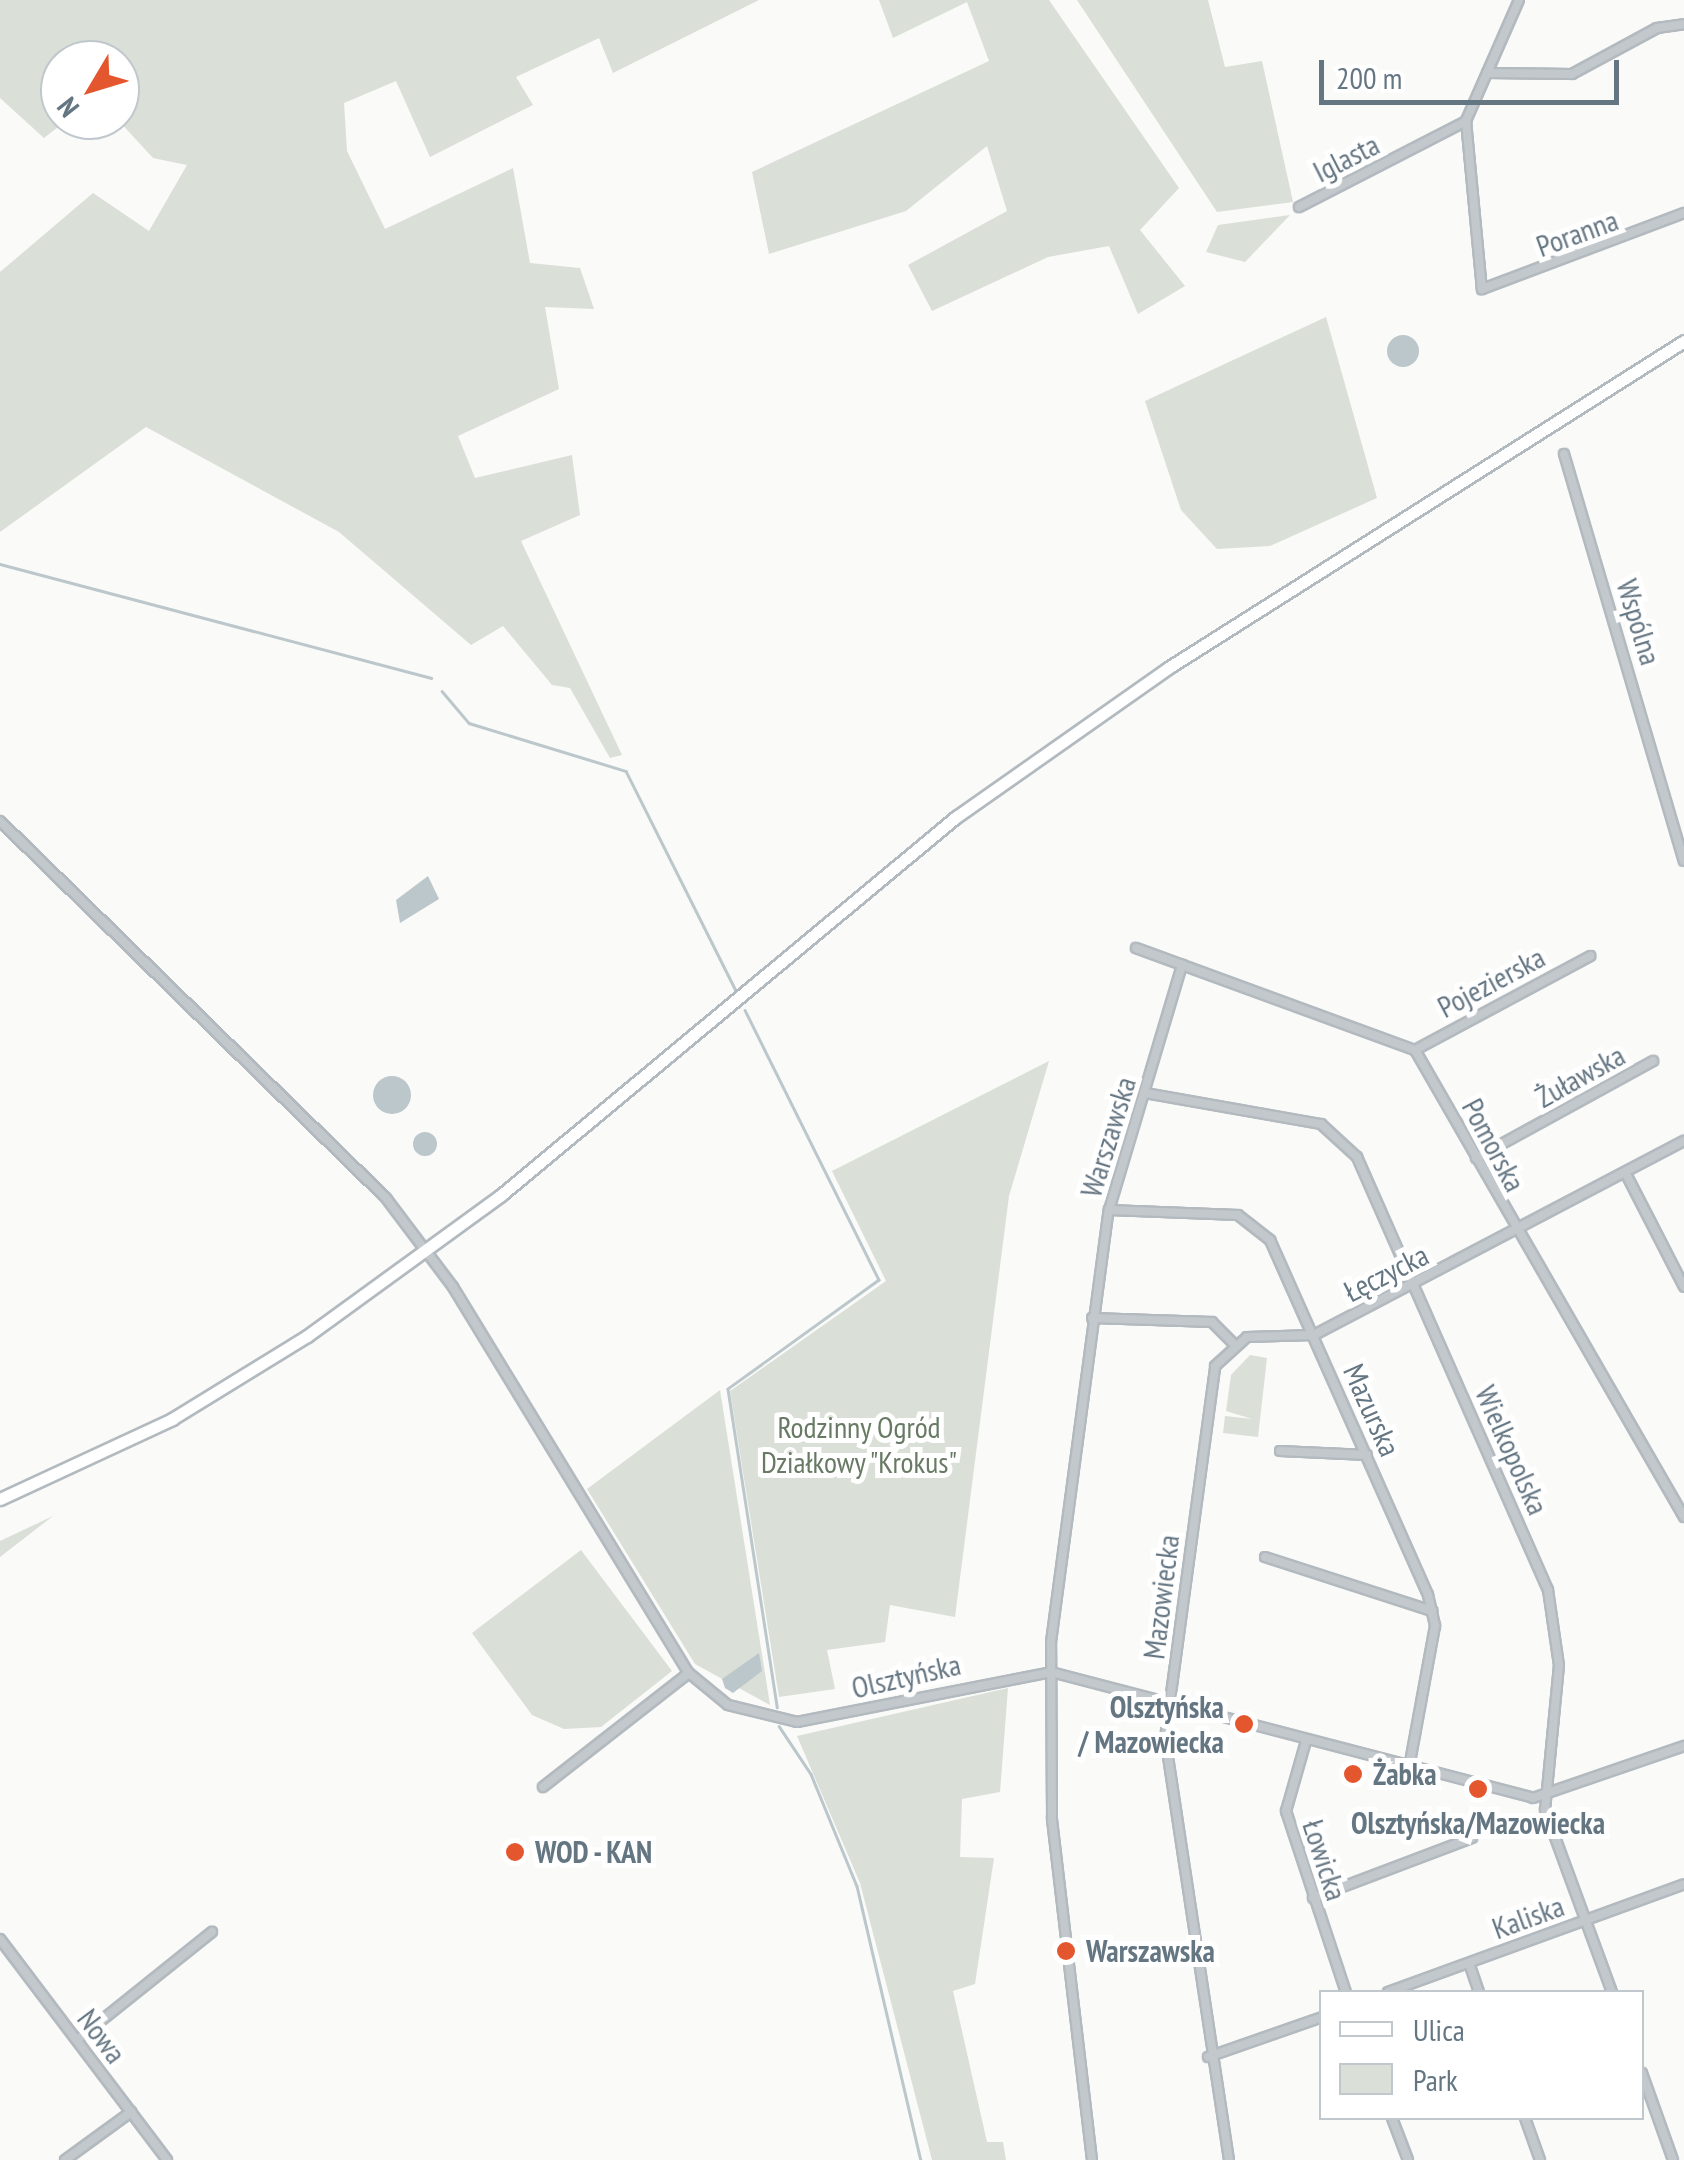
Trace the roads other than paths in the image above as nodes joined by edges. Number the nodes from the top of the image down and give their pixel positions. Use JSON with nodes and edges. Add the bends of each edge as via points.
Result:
{"nodes":[{"id":1,"x":1519,"y":0,"type":"edge"},
{"id":2,"x":1684,"y":24,"type":"edge"},
{"id":3,"x":1487,"y":73,"type":"junction"},
{"id":4,"x":1466,"y":121,"type":"junction"},
{"id":5,"x":1300,"y":207,"type":"dead end"},
{"id":6,"x":1684,"y":213,"type":"edge"},
{"id":7,"x":1684,"y":341,"type":"edge"},
{"id":8,"x":1564,"y":454,"type":"dead end"},
{"id":9,"x":0,"y":821,"type":"edge"},
{"id":10,"x":1684,"y":861,"type":"edge"},
{"id":11,"x":1136,"y":948,"type":"dead end"},
{"id":12,"x":1590,"y":956,"type":"dead end"},
{"id":13,"x":1182,"y":965,"type":"junction"},
{"id":14,"x":1415,"y":1050,"type":"junction"},
{"id":15,"x":1653,"y":1061,"type":"dead end"},
{"id":16,"x":1146,"y":1092,"type":"junction"},
{"id":17,"x":1684,"y":1141,"type":"edge"},
{"id":18,"x":1476,"y":1158,"type":"junction"},
{"id":19,"x":1625,"y":1172,"type":"junction"},
{"id":20,"x":1110,"y":1210,"type":"junction"},
{"id":21,"x":1514,"y":1230,"type":"junction"},
{"id":22,"x":428,"y":1251,"type":"junction"},
{"id":23,"x":1415,"y":1284,"type":"junction"},
{"id":24,"x":1684,"y":1287,"type":"edge"},
{"id":25,"x":1092,"y":1318,"type":"junction"},
{"id":26,"x":1314,"y":1336,"type":"junction"},
{"id":27,"x":1233,"y":1344,"type":"junction"},
{"id":28,"x":1280,"y":1451,"type":"dead end"},
{"id":29,"x":1368,"y":1455,"type":"junction"},
{"id":30,"x":0,"y":1499,"type":"edge"},
{"id":31,"x":1684,"y":1517,"type":"edge"},
{"id":32,"x":1265,"y":1558,"type":"dead end"},
{"id":33,"x":1432,"y":1611,"type":"junction"},
{"id":34,"x":1051,"y":1672,"type":"junction"},
{"id":35,"x":689,"y":1673,"type":"junction"},
{"id":36,"x":1170,"y":1704,"type":"junction"},
{"id":37,"x":1306,"y":1740,"type":"junction"},
{"id":38,"x":1684,"y":1746,"type":"edge"},
{"id":39,"x":1408,"y":1768,"type":"junction"},
{"id":40,"x":543,"y":1786,"type":"dead end"},
{"id":41,"x":1547,"y":1798,"type":"junction"},
{"id":42,"x":1472,"y":1838,"type":"dead end"},
{"id":43,"x":1684,"y":1884,"type":"edge"},
{"id":44,"x":1312,"y":1898,"type":"junction"},
{"id":45,"x":1586,"y":1920,"type":"junction"},
{"id":46,"x":212,"y":1932,"type":"dead end"},
{"id":47,"x":0,"y":1939,"type":"edge"},
{"id":48,"x":1468,"y":1963,"type":"junction"},
{"id":49,"x":1345,"y":1990,"type":"edge"},
{"id":50,"x":1394,"y":1990,"type":"edge"},
{"id":51,"x":1478,"y":1990,"type":"edge"},
{"id":52,"x":1611,"y":1990,"type":"edge"},
{"id":53,"x":1319,"y":2018,"type":"edge"},
{"id":54,"x":78,"y":2040,"type":"junction"},
{"id":55,"x":1208,"y":2057,"type":"junction"},
{"id":56,"x":1644,"y":2078,"type":"edge"},
{"id":57,"x":131,"y":2112,"type":"junction"},
{"id":58,"x":1393,"y":2120,"type":"edge"},
{"id":59,"x":1526,"y":2120,"type":"edge"},
{"id":60,"x":65,"y":2160,"type":"edge"},
{"id":61,"x":168,"y":2160,"type":"edge"},
{"id":62,"x":1092,"y":2160,"type":"edge"},
{"id":63,"x":1229,"y":2160,"type":"edge"},
{"id":64,"x":1408,"y":2160,"type":"edge"},
{"id":65,"x":1540,"y":2160,"type":"edge"},
{"id":66,"x":1673,"y":2160,"type":"edge"}],
"edges":[{"from":1,"to":3,"type":"street"},
{"from":2,"to":3,"type":"street","via":[[1572,74]]},
{"from":3,"to":4,"type":"street"},
{"from":4,"to":5,"type":"street","name":"Iglasta"},
{"from":4,"to":6,"type":"street","name":"Poranna","via":[[1482,289]]},
{"from":7,"to":22,"type":"main road","via":[[1168,668],[956,816]]},
{"from":8,"to":10,"type":"street","name":"Wspólna"},
{"from":9,"to":22,"type":"street","name":"Olsztyńska","via":[[386,1198]]},
{"from":11,"to":13,"type":"street"},
{"from":12,"to":14,"type":"street","name":"Pojezierska"},
{"from":13,"to":14,"type":"street"},
{"from":13,"to":16,"type":"street","name":"Warszawska"},
{"from":14,"to":18,"type":"street","name":"Pomorska"},
{"from":15,"to":18,"type":"street","name":"Żuławska"},
{"from":16,"to":20,"type":"street","name":"Warszawska"},
{"from":16,"to":23,"type":"street","name":"Wielkopolska","via":[[1341,1136]]},
{"from":17,"to":19,"type":"street","name":"Łęczycka"},
{"from":18,"to":21,"type":"street","name":"Pomorska"},
{"from":19,"to":21,"type":"street","name":"Łęczycka"},
{"from":19,"to":24,"type":"street"},
{"from":20,"to":25,"type":"street","name":"Warszawska"},
{"from":20,"to":26,"type":"street","name":"Mazurska","via":[[1258,1223]]},
{"from":21,"to":23,"type":"street","name":"Łęczycka"},
{"from":21,"to":31,"type":"street","name":"Pomorska"},
{"from":22,"to":30,"type":"main road","via":[[172,1418]]},
{"from":22,"to":35,"type":"street","name":"Olsztyńska"},
{"from":23,"to":26,"type":"street","name":"Łęczycka"},
{"from":23,"to":41,"type":"street","name":"Wielkopolska","via":[[1548,1590],[1558,1666]]},
{"from":25,"to":27,"type":"street","via":[[1212,1322]]},
{"from":25,"to":34,"type":"street","name":"Warszawska"},
{"from":26,"to":27,"type":"street","name":"Łęczycka"},
{"from":26,"to":29,"type":"street","name":"Mazurska"},
{"from":27,"to":36,"type":"street","name":"Mazowiecka","via":[[1214,1366]]},
{"from":28,"to":29,"type":"street"},
{"from":29,"to":33,"type":"street","name":"Mazurska"},
{"from":32,"to":33,"type":"street"},
{"from":33,"to":39,"type":"street"},
{"from":34,"to":35,"type":"street","name":"Olsztyńska","via":[[797,1722],[746,1714]]},
{"from":34,"to":36,"type":"street","name":"Olsztyńska"},
{"from":34,"to":62,"type":"street","name":"Warszawska","via":[[1052,1818]]},
{"from":35,"to":40,"type":"street"},
{"from":36,"to":37,"type":"street","name":"Olsztyńska"},
{"from":36,"to":55,"type":"street","name":"Mazowiecka","via":[[1165,1738]]},
{"from":37,"to":39,"type":"street","name":"Olsztyńska"},
{"from":37,"to":44,"type":"street","name":"Łowicka","via":[[1286,1811]]},
{"from":38,"to":41,"type":"street"},
{"from":39,"to":41,"type":"street","name":"Olsztyńska"},
{"from":41,"to":45,"type":"street","name":"Wielkopolska","via":[[1548,1822]]},
{"from":42,"to":44,"type":"street"},
{"from":43,"to":45,"type":"street","name":"Kaliska"},
{"from":44,"to":49,"type":"street","name":"Łowicka"},
{"from":45,"to":48,"type":"street","name":"Kaliska"},
{"from":45,"to":52,"type":"street","name":"Wielkopolska"},
{"from":46,"to":54,"type":"street"},
{"from":47,"to":54,"type":"street","name":"Nowa"},
{"from":48,"to":50,"type":"street","name":"Kaliska"},
{"from":48,"to":51,"type":"street"},
{"from":53,"to":55,"type":"street"},
{"from":54,"to":57,"type":"street","name":"Nowa"},
{"from":55,"to":63,"type":"street","name":"Mazowiecka"},
{"from":56,"to":66,"type":"street"},
{"from":57,"to":60,"type":"street"},
{"from":57,"to":61,"type":"street","name":"Nowa"},
{"from":58,"to":64,"type":"street"},
{"from":59,"to":65,"type":"street"}]}
